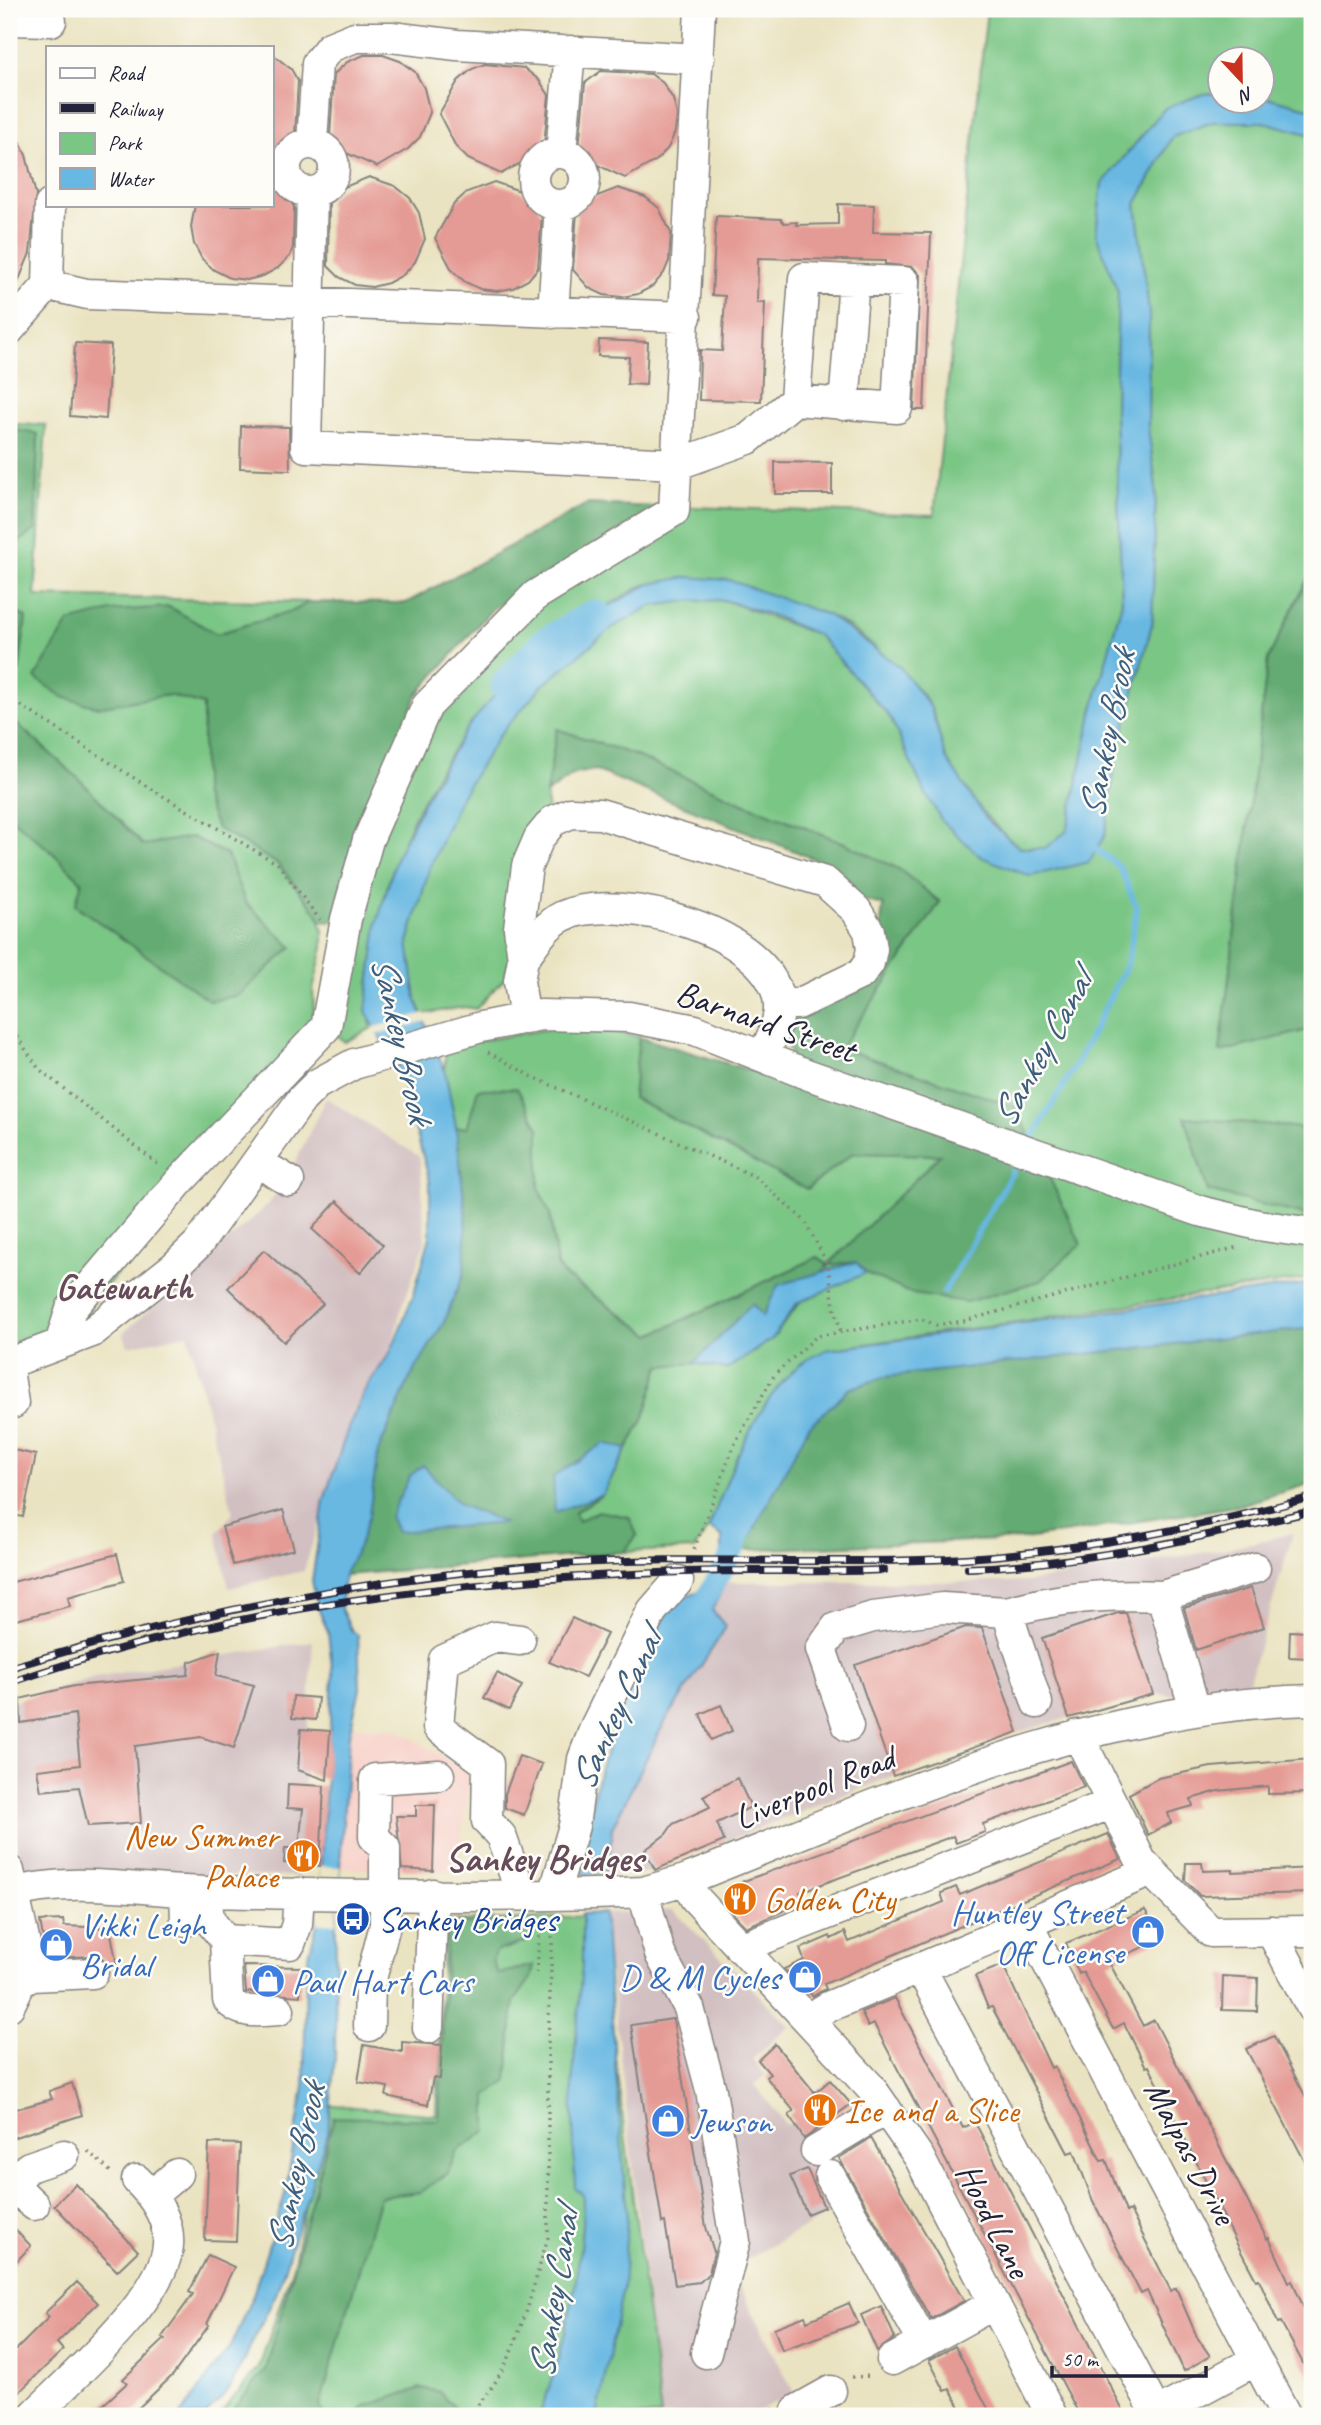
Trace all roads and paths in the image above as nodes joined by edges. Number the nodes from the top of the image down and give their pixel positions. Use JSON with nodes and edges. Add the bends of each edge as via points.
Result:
{"nodes":[{"id":1,"x":700,"y":9,"type":"edge"},
{"id":2,"x":9,"y":20,"type":"edge"},
{"id":3,"x":52,"y":25,"type":"edge"},
{"id":4,"x":570,"y":51,"type":"junction"},
{"id":5,"x":699,"y":59,"type":"junction"},
{"id":6,"x":50,"y":206,"type":"edge"},
{"id":7,"x":853,"y":280,"type":"junction"},
{"id":8,"x":48,"y":285,"type":"junction"},
{"id":9,"x":307,"y":300,"type":"junction"},
{"id":10,"x":553,"y":313,"type":"junction"},
{"id":11,"x":686,"y":317,"type":"junction"},
{"id":12,"x":9,"y":330,"type":"edge"},
{"id":13,"x":795,"y":400,"type":"junction"},
{"id":14,"x":844,"y":405,"type":"junction"},
{"id":15,"x":678,"y":464,"type":"junction"},
{"id":16,"x":9,"y":698,"type":"edge"},
{"id":17,"x":323,"y":931,"type":"dead end"},
{"id":18,"x":523,"y":959,"type":"junction"},
{"id":19,"x":779,"y":1004,"type":"junction"},
{"id":20,"x":525,"y":1019,"type":"junction"},
{"id":21,"x":9,"y":1025,"type":"edge"},
{"id":22,"x":489,"y":1053,"type":"dead end"},
{"id":23,"x":763,"y":1055,"type":"junction"},
{"id":24,"x":260,"y":1163,"type":"junction"},
{"id":25,"x":289,"y":1181,"type":"dead end"},
{"id":26,"x":179,"y":1182,"type":"junction"},
{"id":27,"x":1312,"y":1233,"type":"edge"},
{"id":28,"x":1240,"y":1247,"type":"dead end"},
{"id":29,"x":841,"y":1332,"type":"junction"},
{"id":30,"x":60,"y":1344,"type":"junction"},
{"id":31,"x":9,"y":1363,"type":"edge"},
{"id":32,"x":694,"y":1549,"type":"dead end"},
{"id":33,"x":1255,"y":1567,"type":"dead end"},
{"id":34,"x":678,"y":1581,"type":"dead end"},
{"id":35,"x":1162,"y":1596,"type":"junction"},
{"id":36,"x":1007,"y":1612,"type":"junction"},
{"id":37,"x":520,"y":1640,"type":"dead end"},
{"id":38,"x":1312,"y":1700,"type":"edge"},
{"id":39,"x":1037,"y":1703,"type":"dead end"},
{"id":40,"x":1195,"y":1710,"type":"junction"},
{"id":41,"x":848,"y":1726,"type":"dead end"},
{"id":42,"x":1078,"y":1735,"type":"junction"},
{"id":43,"x":439,"y":1775,"type":"dead end"},
{"id":44,"x":1110,"y":1804,"type":"junction"},
{"id":45,"x":1149,"y":1872,"type":"junction"},
{"id":46,"x":685,"y":1881,"type":"junction"},
{"id":47,"x":11,"y":1886,"type":"edge"},
{"id":48,"x":643,"y":1892,"type":"junction"},
{"id":49,"x":387,"y":1893,"type":"junction"},
{"id":50,"x":319,"y":1894,"type":"junction"},
{"id":51,"x":433,"y":1894,"type":"junction"},
{"id":52,"x":560,"y":1894,"type":"junction"},
{"id":53,"x":192,"y":1901,"type":"junction"},
{"id":54,"x":1027,"y":1924,"type":"junction"},
{"id":55,"x":1271,"y":1931,"type":"junction"},
{"id":56,"x":1312,"y":1931,"type":"edge"},
{"id":57,"x":225,"y":1940,"type":"junction"},
{"id":58,"x":740,"y":1948,"type":"junction"},
{"id":59,"x":921,"y":1969,"type":"junction"},
{"id":60,"x":93,"y":1973,"type":"dead end"},
{"id":61,"x":537,"y":1973,"type":"dead end"},
{"id":62,"x":32,"y":1976,"type":"junction"},
{"id":63,"x":9,"y":2006,"type":"edge"},
{"id":64,"x":1312,"y":2008,"type":"edge"},
{"id":65,"x":279,"y":2010,"type":"dead end"},
{"id":66,"x":808,"y":2019,"type":"junction"},
{"id":67,"x":369,"y":2026,"type":"dead end"},
{"id":68,"x":428,"y":2028,"type":"dead end"},
{"id":69,"x":887,"y":2109,"type":"junction"},
{"id":70,"x":64,"y":2155,"type":"joint"},
{"id":71,"x":177,"y":2174,"type":"dead end"},
{"id":72,"x":10,"y":2185,"type":"edge"},
{"id":73,"x":145,"y":2188,"type":"junction"},
{"id":74,"x":34,"y":2205,"type":"dead end"},
{"id":75,"x":994,"y":2304,"type":"junction"},
{"id":76,"x":924,"y":2343,"type":"junction"},
{"id":77,"x":706,"y":2353,"type":"dead end"},
{"id":78,"x":892,"y":2360,"type":"joint"},
{"id":79,"x":1256,"y":2360,"type":"junction"},
{"id":80,"x":822,"y":2399,"type":"edge"},
{"id":81,"x":1155,"y":2415,"type":"edge"},
{"id":82,"x":33,"y":2416,"type":"edge"},
{"id":83,"x":469,"y":2416,"type":"edge"},
{"id":84,"x":1052,"y":2416,"type":"edge"},
{"id":85,"x":1286,"y":2416,"type":"edge"}],
"edges":[{"from":1,"to":5,"type":"street"},
{"from":2,"to":3,"type":"street"},
{"from":4,"to":5,"type":"street"},
{"from":4,"to":9,"type":"street","via":[[391,37],[355,37],[330,47],[317,63],[312,143],[297,147],[286,167],[291,182],[312,192]]},
{"from":4,"to":10,"type":"street","via":[[561,153],[544,158],[533,179],[544,201],[560,205]]},
{"from":5,"to":11,"type":"street"},
{"from":6,"to":8,"type":"street"},
{"from":7,"to":13,"type":"street","via":[[804,278]]},
{"from":7,"to":14,"type":"street"},
{"from":7,"to":14,"type":"street","via":[[904,282],[897,408]]},
{"from":8,"to":9,"type":"street","via":[[87,294]]},
{"from":8,"to":12,"type":"street"},
{"from":9,"to":10,"type":"street"},
{"from":9,"to":15,"type":"street","via":[[306,447]]},
{"from":10,"to":11,"type":"street"},
{"from":11,"to":15,"type":"street"},
{"from":13,"to":14,"type":"street"},
{"from":13,"to":15,"type":"street","via":[[748,439]]},
{"from":15,"to":26,"type":"street","via":[[674,511],[536,595],[427,706],[368,840],[346,919],[326,1027]]},
{"from":16,"to":17,"type":"path","via":[[278,864],[318,915]]},
{"from":18,"to":19,"type":"street","via":[[545,929],[563,916],[618,906],[718,933],[744,951],[765,974]]},
{"from":18,"to":19,"type":"street","via":[[519,928],[527,866],[539,838],[553,821],[571,813],[600,814],[825,882],[856,909],[869,931],[872,948],[861,974],[798,1004]]},
{"from":18,"to":20,"type":"street","via":[[519,981]]},
{"from":19,"to":23,"type":"street","via":[[776,1026]]},
{"from":20,"to":23,"type":"street","name":"Barnard Street","via":[[581,1014],[629,1017],[695,1030]]},
{"from":20,"to":24,"type":"street","name":"Barnard Street","via":[[354,1064],[317,1084]]},
{"from":21,"to":26,"type":"path","via":[[39,1069]]},
{"from":22,"to":29,"type":"path","via":[[754,1176],[805,1221],[828,1265]]},
{"from":23,"to":27,"type":"street","name":"Barnard Street","via":[[809,1076],[1200,1211]]},
{"from":24,"to":25,"type":"street"},
{"from":24,"to":30,"type":"street","name":"Barnard Street","via":[[198,1244],[174,1267],[92,1332]]},
{"from":26,"to":30,"type":"street","via":[[71,1309]]},
{"from":28,"to":29,"type":"path","via":[[964,1321],[936,1325],[921,1320]]},
{"from":29,"to":32,"type":"path","via":[[817,1336],[775,1374],[736,1441]]},
{"from":30,"to":31,"type":"street","name":"Barnard Street"},
{"from":33,"to":35,"type":"street"},
{"from":34,"to":52,"type":"street","via":[[652,1611],[583,1759]]},
{"from":35,"to":36,"type":"street","via":[[1074,1597]]},
{"from":35,"to":40,"type":"street"},
{"from":36,"to":39,"type":"street"},
{"from":36,"to":41,"type":"street","via":[[974,1608],[914,1611],[836,1628],[821,1649]]},
{"from":37,"to":52,"type":"street","via":[[495,1637],[444,1660],[438,1727],[488,1764],[487,1821]]},
{"from":38,"to":40,"type":"street","name":"Liverpool Road"},
{"from":40,"to":42,"type":"street","name":"Liverpool Road"},
{"from":42,"to":44,"type":"street"},
{"from":42,"to":46,"type":"street","name":"Liverpool Road","via":[[889,1797]]},
{"from":43,"to":49,"type":"street","via":[[375,1779],[374,1837],[386,1848]]},
{"from":44,"to":45,"type":"street"},
{"from":44,"to":58,"type":"street"},
{"from":45,"to":54,"type":"street"},
{"from":45,"to":55,"type":"street","via":[[1210,1932]]},
{"from":46,"to":48,"type":"street","name":"Liverpool Road"},
{"from":46,"to":58,"type":"street","name":"Hood Lane"},
{"from":47,"to":53,"type":"street","name":"Liverpool Road","via":[[89,1886]]},
{"from":47,"to":62,"type":"street"},
{"from":48,"to":52,"type":"street","name":"Liverpool Road"},
{"from":48,"to":77,"type":"street","via":[[660,1954],[690,2008],[711,2090],[735,2242]]},
{"from":49,"to":50,"type":"street","name":"Liverpool Road"},
{"from":49,"to":51,"type":"street","name":"Liverpool Road"},
{"from":49,"to":67,"type":"street","via":[[385,1925],[370,1983]]},
{"from":50,"to":53,"type":"street","name":"Liverpool Road"},
{"from":50,"to":57,"type":"street","via":[[297,1924],[290,1944]]},
{"from":51,"to":52,"type":"street","name":"Liverpool Road"},
{"from":51,"to":68,"type":"street"},
{"from":52,"to":61,"type":"path"},
{"from":52,"to":83,"type":"path","via":[[548,2042],[548,2237],[508,2360]]},
{"from":53,"to":57,"type":"street"},
{"from":54,"to":59,"type":"street"},
{"from":54,"to":79,"type":"street","name":"Malpas Drive"},
{"from":55,"to":56,"type":"street"},
{"from":55,"to":64,"type":"street"},
{"from":57,"to":65,"type":"street","via":[[228,2000],[247,2011]]},
{"from":58,"to":66,"type":"street","name":"Hood Lane"},
{"from":59,"to":66,"type":"street"},
{"from":59,"to":81,"type":"street"},
{"from":60,"to":62,"type":"street"},
{"from":62,"to":63,"type":"street","via":[[21,1982]]},
{"from":66,"to":69,"type":"street","name":"Hood Lane"},
{"from":69,"to":75,"type":"street","name":"Hood Lane","via":[[919,2157]]},
{"from":69,"to":76,"type":"street","via":[[823,2164]]},
{"from":70,"to":72,"type":"street","via":[[29,2167]]},
{"from":70,"to":73,"type":"path","via":[[78,2142],[122,2182]]},
{"from":71,"to":73,"type":"street"},
{"from":72,"to":74,"type":"street"},
{"from":73,"to":82,"type":"street","via":[[164,2215],[169,2244],[163,2269],[128,2319]]},
{"from":75,"to":76,"type":"street"},
{"from":75,"to":84,"type":"street","name":"Hood Lane"},
{"from":76,"to":78,"type":"street"},
{"from":78,"to":80,"type":"path","via":[[891,2371],[885,2375]]},
{"from":79,"to":81,"type":"street"},
{"from":79,"to":85,"type":"street","name":"Malpas Drive"}]}
